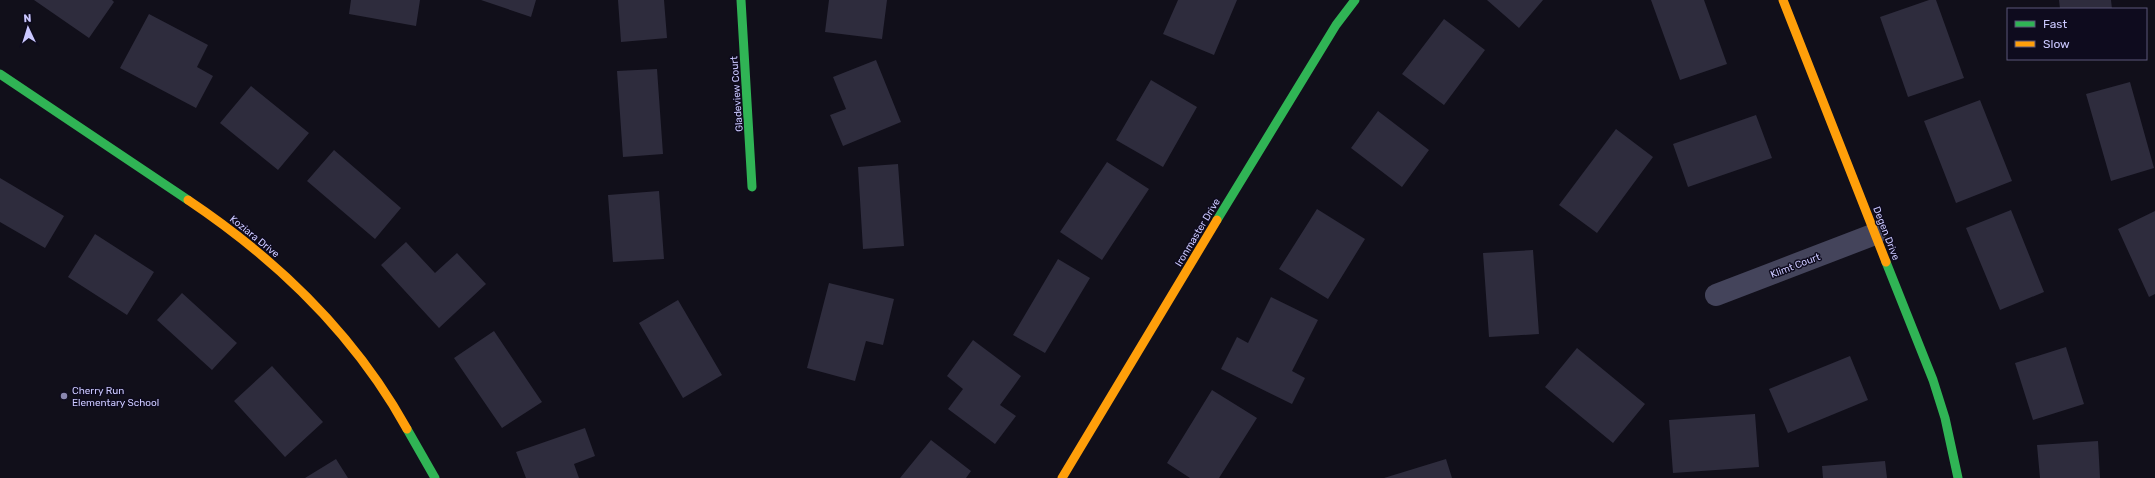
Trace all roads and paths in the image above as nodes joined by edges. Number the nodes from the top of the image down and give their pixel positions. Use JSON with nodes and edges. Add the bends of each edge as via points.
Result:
{"nodes":[{"id":1,"x":741,"y":0,"type":"edge"},
{"id":2,"x":1355,"y":0,"type":"edge"},
{"id":3,"x":1784,"y":0,"type":"edge"},
{"id":4,"x":0,"y":74,"type":"edge"},
{"id":5,"x":752,"y":187,"type":"dead end"},
{"id":6,"x":1875,"y":234,"type":"junction"},
{"id":7,"x":1716,"y":295,"type":"dead end"},
{"id":8,"x":435,"y":478,"type":"edge"},
{"id":9,"x":1062,"y":478,"type":"edge"},
{"id":10,"x":1958,"y":478,"type":"edge"}],
"edges":[{"from":1,"to":5,"type":"street","name":"Gladeview Court"},
{"from":2,"to":9,"type":"street","name":"Ironmaster Drive","via":[[1336,25],[1275,123]]},
{"from":3,"to":6,"type":"street","name":"Degen Drive"},
{"from":4,"to":8,"type":"street","name":"Koziara Drive","via":[[214,218],[274,265],[324,314],[363,360],[399,414]]},
{"from":6,"to":7,"type":"street","name":"Klimt Court"},
{"from":6,"to":10,"type":"street","name":"Degen Drive","via":[[1933,380],[1945,418]]}]}
